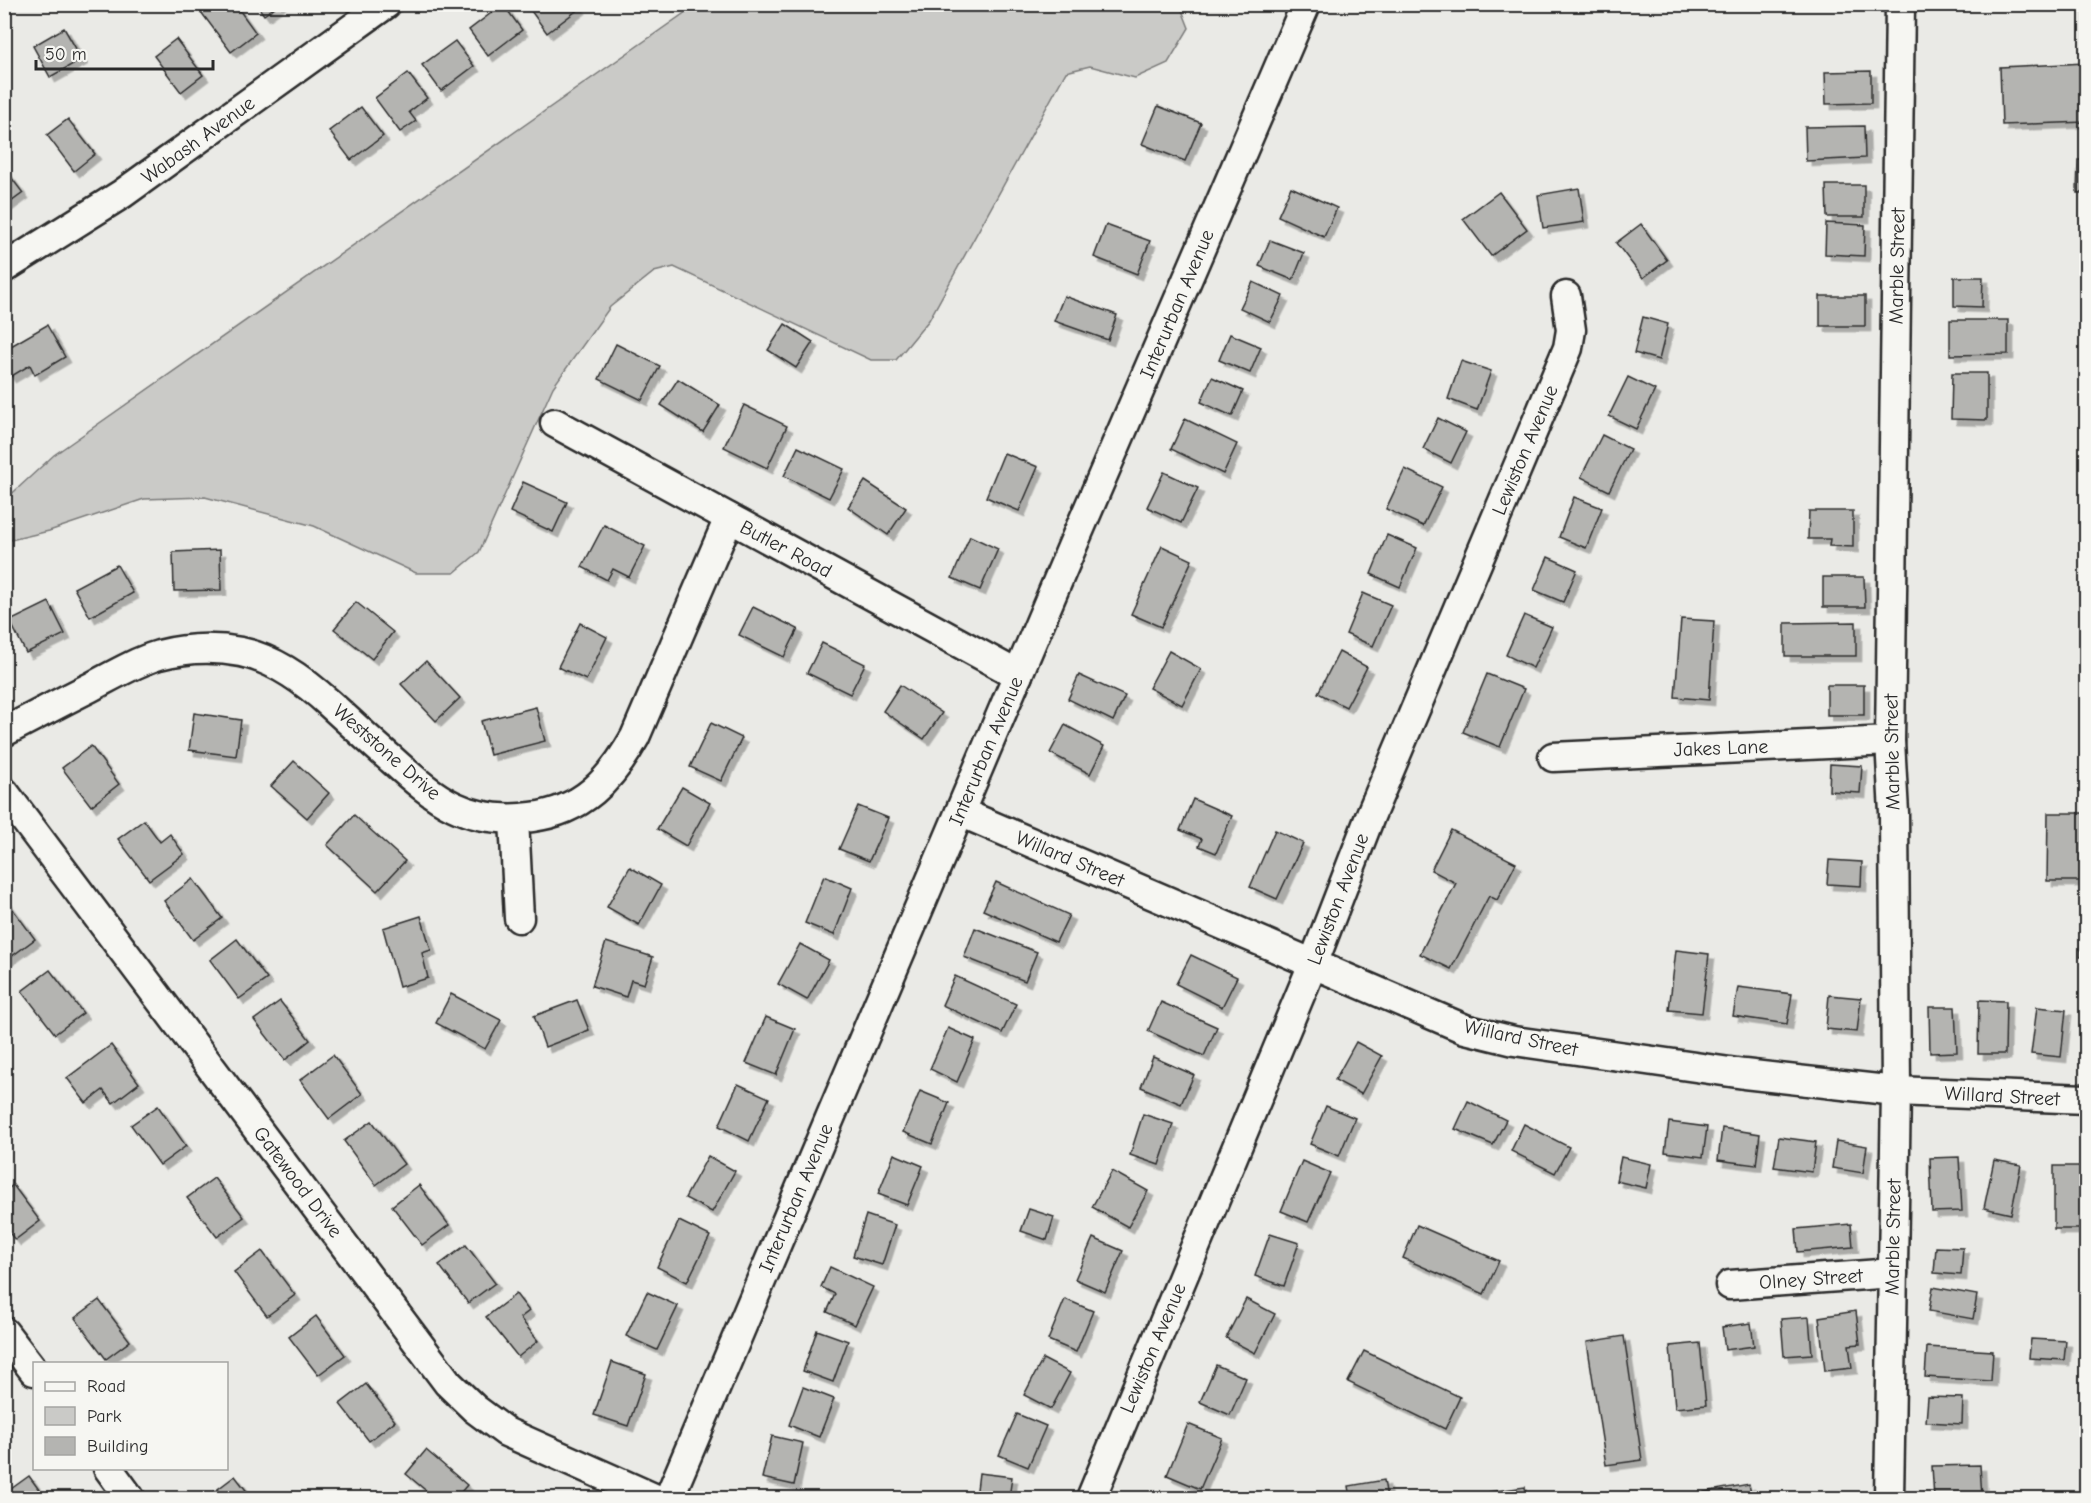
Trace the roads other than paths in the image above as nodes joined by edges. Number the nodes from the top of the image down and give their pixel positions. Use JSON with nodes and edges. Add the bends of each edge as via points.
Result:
{"nodes":[{"id":1,"x":386,"y":4,"type":"edge"},
{"id":2,"x":1306,"y":4,"type":"edge"},
{"id":3,"x":1900,"y":4,"type":"edge"},
{"id":4,"x":4,"y":268,"type":"edge"},
{"id":5,"x":1566,"y":296,"type":"dead end"},
{"id":6,"x":555,"y":423,"type":"dead end"},
{"id":7,"x":729,"y":518,"type":"junction"},
{"id":8,"x":1018,"y":675,"type":"junction"},
{"id":9,"x":4,"y":732,"type":"edge"},
{"id":10,"x":1890,"y":741,"type":"junction"},
{"id":11,"x":1553,"y":756,"type":"dead end"},
{"id":12,"x":4,"y":792,"type":"edge"},
{"id":13,"x":960,"y":812,"type":"junction"},
{"id":14,"x":514,"y":819,"type":"junction"},
{"id":15,"x":519,"y":918,"type":"dead end"},
{"id":16,"x":1313,"y":964,"type":"junction"},
{"id":17,"x":1896,"y":1091,"type":"junction"},
{"id":18,"x":2086,"y":1099,"type":"edge"},
{"id":19,"x":1893,"y":1273,"type":"junction"},
{"id":20,"x":1730,"y":1285,"type":"dead end"},
{"id":21,"x":4,"y":1332,"type":"edge"},
{"id":22,"x":33,"y":1370,"type":"edge"},
{"id":23,"x":109,"y":1470,"type":"edge"},
{"id":24,"x":130,"y":1498,"type":"edge"},
{"id":25,"x":654,"y":1498,"type":"edge"},
{"id":26,"x":669,"y":1498,"type":"edge"},
{"id":27,"x":1091,"y":1498,"type":"edge"},
{"id":28,"x":1889,"y":1498,"type":"edge"}],
"edges":[{"from":1,"to":4,"type":"street","name":"Wabash Avenue","via":[[122,194]]},
{"from":2,"to":8,"type":"street","name":"Interurban Avenue"},
{"from":3,"to":10,"type":"street","name":"Marble Street"},
{"from":5,"to":16,"type":"street","name":"Lewiston Avenue","via":[[1571,330],[1568,348],[1375,803]]},
{"from":6,"to":7,"type":"street","name":"Butler Road"},
{"from":7,"to":8,"type":"street","name":"Butler Road"},
{"from":7,"to":14,"type":"street","name":"Weststone Drive","via":[[620,764],[574,804],[546,815]]},
{"from":8,"to":13,"type":"street","name":"Interurban Avenue"},
{"from":9,"to":14,"type":"street","name":"Weststone Drive","via":[[118,672],[159,656],[208,648],[241,652],[288,671],[315,690],[426,791],[453,807],[482,817]]},
{"from":10,"to":11,"type":"street","name":"Jakes Lane"},
{"from":10,"to":17,"type":"street","name":"Marble Street"},
{"from":12,"to":25,"type":"street","name":"Gatewood Drive","via":[[448,1383],[506,1432]]},
{"from":13,"to":16,"type":"street","name":"Willard Street"},
{"from":13,"to":26,"type":"street","name":"Interurban Avenue"},
{"from":14,"to":15,"type":"street"},
{"from":16,"to":17,"type":"street","name":"Willard Street","via":[[1465,1029],[1514,1041]]},
{"from":16,"to":27,"type":"street","name":"Lewiston Avenue"},
{"from":17,"to":18,"type":"street","name":"Willard Street"},
{"from":17,"to":19,"type":"street","name":"Marble Street"},
{"from":19,"to":20,"type":"street","name":"Olney Street"},
{"from":19,"to":28,"type":"street","name":"Marble Street"},
{"from":21,"to":22,"type":"street"},
{"from":23,"to":24,"type":"street"}]}
